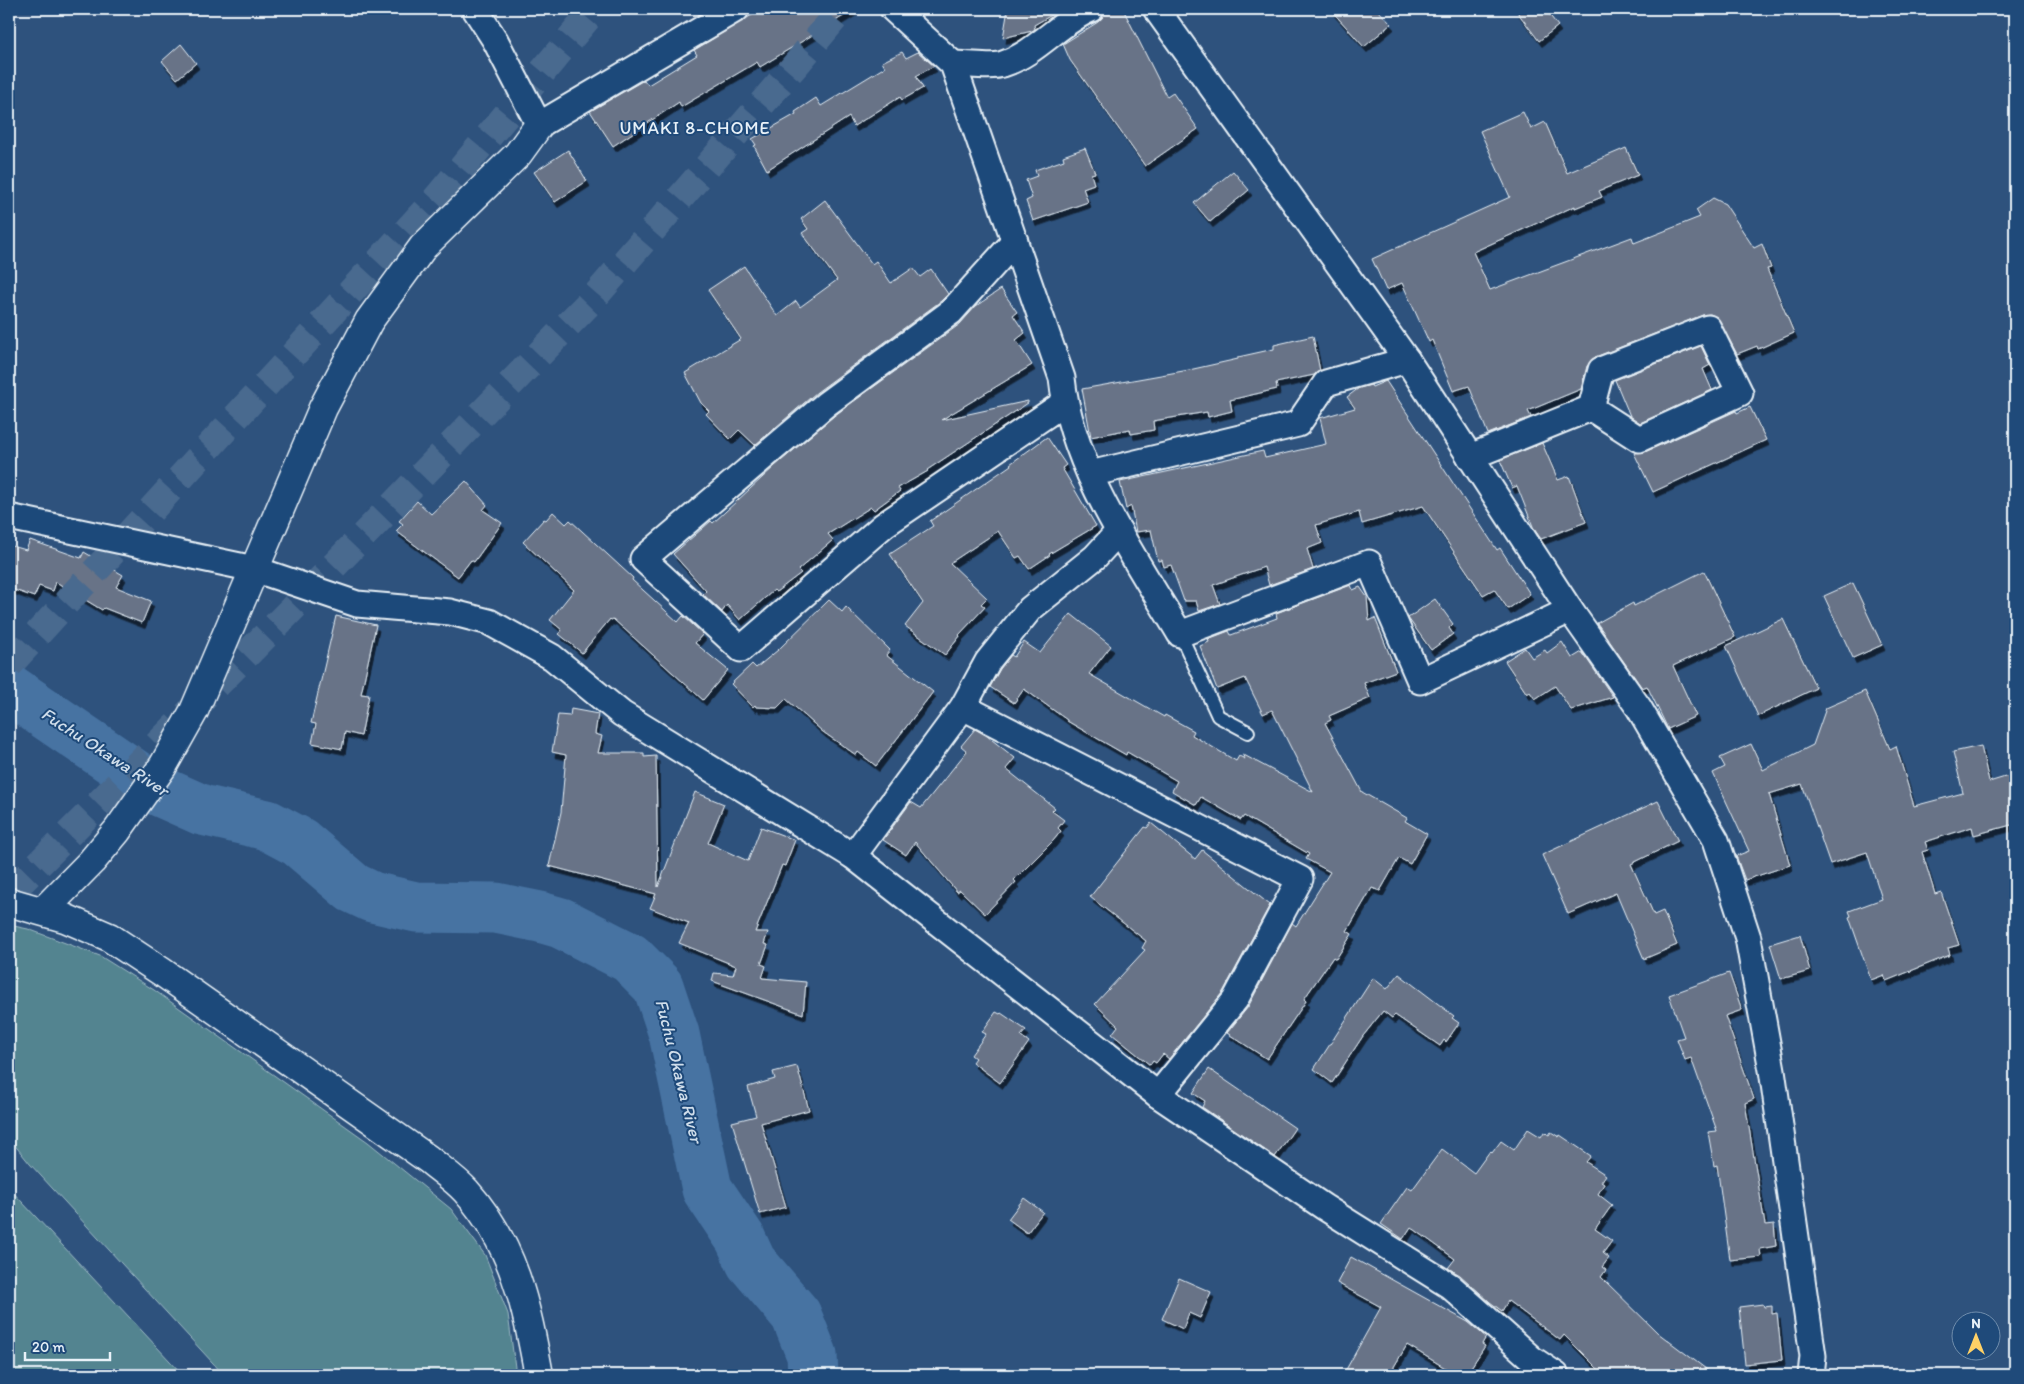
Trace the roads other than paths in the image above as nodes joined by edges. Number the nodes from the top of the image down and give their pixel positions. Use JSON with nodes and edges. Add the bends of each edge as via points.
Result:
{"nodes":[{"id":1,"x":475,"y":9,"type":"edge"},
{"id":2,"x":736,"y":9,"type":"edge"},
{"id":3,"x":893,"y":9,"type":"edge"},
{"id":4,"x":1091,"y":9,"type":"edge"},
{"id":5,"x":1156,"y":9,"type":"edge"},
{"id":6,"x":953,"y":64,"type":"junction"},
{"id":7,"x":539,"y":125,"type":"junction"},
{"id":8,"x":1015,"y":241,"type":"junction"},
{"id":9,"x":1407,"y":360,"type":"junction"},
{"id":10,"x":1064,"y":403,"type":"junction"},
{"id":11,"x":1591,"y":408,"type":"junction"},
{"id":12,"x":1470,"y":457,"type":"junction"},
{"id":13,"x":1090,"y":474,"type":"junction"},
{"id":14,"x":9,"y":517,"type":"edge"},
{"id":15,"x":1119,"y":531,"type":"junction"},
{"id":16,"x":254,"y":570,"type":"junction"},
{"id":17,"x":1570,"y":610,"type":"junction"},
{"id":18,"x":1180,"y":634,"type":"junction"},
{"id":19,"x":963,"y":707,"type":"junction"},
{"id":20,"x":1248,"y":732,"type":"dead end"},
{"id":21,"x":853,"y":856,"type":"junction"},
{"id":22,"x":9,"y":902,"type":"edge"},
{"id":23,"x":42,"y":911,"type":"junction"},
{"id":24,"x":1158,"y":1095,"type":"junction"},
{"id":25,"x":538,"y":1375,"type":"edge"},
{"id":26,"x":1556,"y":1375,"type":"edge"},
{"id":27,"x":1811,"y":1375,"type":"edge"}],
"edges":[{"from":1,"to":7,"type":"street","via":[[495,40]]},
{"from":2,"to":7,"type":"street"},
{"from":3,"to":6,"type":"street"},
{"from":4,"to":6,"type":"street","via":[[1078,14],[1023,56],[1001,65]]},
{"from":5,"to":9,"type":"street"},
{"from":6,"to":8,"type":"street"},
{"from":7,"to":16,"type":"street","via":[[518,154],[423,247],[370,321],[323,408]]},
{"from":8,"to":10,"type":"street","via":[[1062,378]]},
{"from":8,"to":10,"type":"street","via":[[951,312],[826,404],[643,559],[741,649],[884,524]]},
{"from":9,"to":12,"type":"street"},
{"from":9,"to":13,"type":"street","via":[[1326,383],[1298,424]]},
{"from":10,"to":13,"type":"street"},
{"from":11,"to":11,"type":"street","via":[[1601,370],[1708,328],[1740,393],[1639,440]]},
{"from":11,"to":12,"type":"street"},
{"from":12,"to":17,"type":"street"},
{"from":13,"to":15,"type":"street"},
{"from":14,"to":16,"type":"street"},
{"from":15,"to":18,"type":"street"},
{"from":15,"to":19,"type":"street","via":[[1095,557],[1030,609],[988,661]]},
{"from":16,"to":21,"type":"street","via":[[357,604],[450,612],[489,622],[552,657],[622,714]]},
{"from":16,"to":23,"type":"street","via":[[194,711],[163,766],[92,861]]},
{"from":17,"to":18,"type":"street","via":[[1420,681],[1369,563]]},
{"from":17,"to":27,"type":"street","via":[[1639,708],[1716,840],[1748,938],[1772,1070],[1813,1356]]},
{"from":18,"to":20,"type":"lane","via":[[1218,716]]},
{"from":19,"to":21,"type":"street"},
{"from":19,"to":24,"type":"street","via":[[1300,880],[1235,1000]]},
{"from":21,"to":24,"type":"street"},
{"from":22,"to":23,"type":"street"},
{"from":23,"to":25,"type":"street","via":[[109,937],[162,972],[428,1159],[465,1191],[494,1228],[514,1268]]},
{"from":24,"to":26,"type":"street","via":[[1324,1207],[1450,1286],[1532,1359]]}]}
